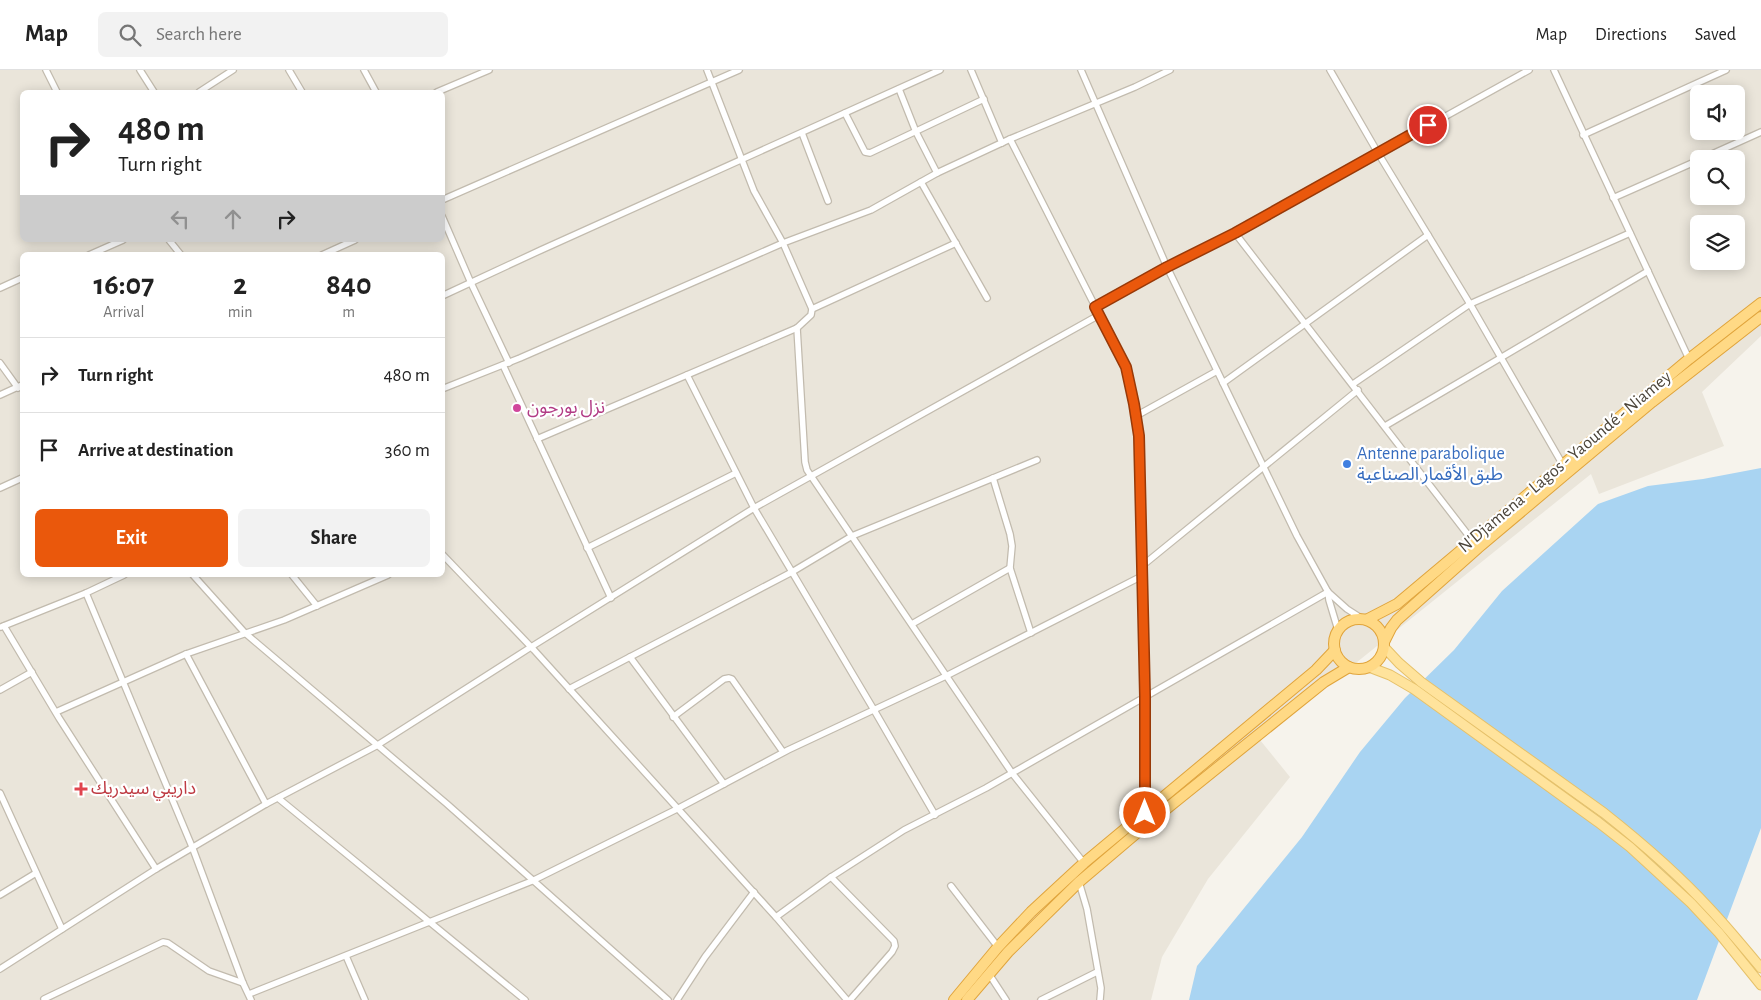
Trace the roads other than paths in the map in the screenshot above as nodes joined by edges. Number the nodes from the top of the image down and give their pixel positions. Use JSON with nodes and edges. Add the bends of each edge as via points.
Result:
{"nodes":[{"id":1,"x":46,"y":70,"type":"edge"},
{"id":2,"x":140,"y":70,"type":"edge"},
{"id":3,"x":233,"y":70,"type":"edge"},
{"id":4,"x":289,"y":70,"type":"edge"},
{"id":5,"x":364,"y":70,"type":"edge"},
{"id":6,"x":488,"y":70,"type":"edge"},
{"id":7,"x":707,"y":70,"type":"edge"},
{"id":8,"x":739,"y":70,"type":"edge"},
{"id":9,"x":940,"y":70,"type":"edge"},
{"id":10,"x":970,"y":70,"type":"edge"},
{"id":11,"x":1081,"y":70,"type":"edge"},
{"id":12,"x":1170,"y":70,"type":"edge"},
{"id":13,"x":1330,"y":70,"type":"edge"},
{"id":14,"x":1529,"y":70,"type":"edge"},
{"id":15,"x":1554,"y":70,"type":"edge"},
{"id":16,"x":1726,"y":70,"type":"edge"},
{"id":17,"x":712,"y":82,"type":"junction"},
{"id":18,"x":899,"y":89,"type":"junction"},
{"id":19,"x":56,"y":90,"type":"edge"},
{"id":20,"x":153,"y":90,"type":"edge"},
{"id":21,"x":202,"y":90,"type":"edge"},
{"id":22,"x":301,"y":90,"type":"edge"},
{"id":23,"x":375,"y":90,"type":"edge"},
{"id":24,"x":442,"y":90,"type":"edge"},
{"id":25,"x":984,"y":98,"type":"junction"},
{"id":26,"x":1095,"y":103,"type":"junction"},
{"id":27,"x":845,"y":113,"type":"junction"},
{"id":28,"x":916,"y":132,"type":"junction"},
{"id":29,"x":1761,"y":132,"type":"edge"},
{"id":30,"x":802,"y":133,"type":"junction"},
{"id":31,"x":1584,"y":134,"type":"junction"},
{"id":32,"x":1010,"y":139,"type":"junction"},
{"id":33,"x":1002,"y":143,"type":"junction"},
{"id":34,"x":1720,"y":150,"type":"edge"},
{"id":35,"x":1378,"y":153,"type":"junction"},
{"id":36,"x":742,"y":160,"type":"junction"},
{"id":37,"x":1690,"y":163,"type":"edge"},
{"id":38,"x":937,"y":173,"type":"junction"},
{"id":39,"x":921,"y":182,"type":"junction"},
{"id":40,"x":1613,"y":198,"type":"junction"},
{"id":41,"x":445,"y":199,"type":"edge"},
{"id":42,"x":828,"y":201,"type":"dead end"},
{"id":43,"x":445,"y":223,"type":"edge"},
{"id":44,"x":1235,"y":233,"type":"junction"},
{"id":45,"x":1630,"y":233,"type":"junction"},
{"id":46,"x":1428,"y":235,"type":"junction"},
{"id":47,"x":118,"y":242,"type":"edge"},
{"id":48,"x":351,"y":242,"type":"edge"},
{"id":49,"x":783,"y":243,"type":"junction"},
{"id":50,"x":956,"y":243,"type":"junction"},
{"id":51,"x":95,"y":252,"type":"edge"},
{"id":52,"x":329,"y":252,"type":"edge"},
{"id":53,"x":1167,"y":267,"type":"junction"},
{"id":54,"x":1648,"y":271,"type":"junction"},
{"id":55,"x":20,"y":279,"type":"edge"},
{"id":56,"x":471,"y":283,"type":"junction"},
{"id":57,"x":0,"y":288,"type":"edge"},
{"id":58,"x":445,"y":295,"type":"edge"},
{"id":59,"x":987,"y":298,"type":"dead end"},
{"id":60,"x":1761,"y":303,"type":"edge"},
{"id":61,"x":1470,"y":304,"type":"junction"},
{"id":62,"x":1095,"y":307,"type":"junction"},
{"id":63,"x":812,"y":309,"type":"junction"},
{"id":64,"x":1099,"y":315,"type":"junction"},
{"id":65,"x":1761,"y":317,"type":"edge"},
{"id":66,"x":1305,"y":324,"type":"junction"},
{"id":67,"x":1732,"y":326,"type":"junction"},
{"id":68,"x":797,"y":328,"type":"junction"},
{"id":69,"x":1739,"y":334,"type":"junction"},
{"id":70,"x":1500,"y":357,"type":"junction"},
{"id":71,"x":1689,"y":359,"type":"junction"},
{"id":72,"x":0,"y":363,"type":"edge"},
{"id":73,"x":506,"y":364,"type":"junction"},
{"id":74,"x":1217,"y":371,"type":"junction"},
{"id":75,"x":687,"y":375,"type":"junction"},
{"id":76,"x":1223,"y":383,"type":"junction"},
{"id":77,"x":1353,"y":384,"type":"junction"},
{"id":78,"x":20,"y":387,"type":"edge"},
{"id":79,"x":445,"y":389,"type":"edge"},
{"id":80,"x":1358,"y":390,"type":"junction"},
{"id":81,"x":0,"y":396,"type":"edge"},
{"id":82,"x":1136,"y":416,"type":"junction"},
{"id":83,"x":1385,"y":426,"type":"junction"},
{"id":84,"x":537,"y":439,"type":"junction"},
{"id":85,"x":1037,"y":460,"type":"dead end"},
{"id":86,"x":1563,"y":465,"type":"junction"},
{"id":87,"x":1263,"y":467,"type":"junction"},
{"id":88,"x":736,"y":473,"type":"junction"},
{"id":89,"x":811,"y":476,"type":"junction"},
{"id":90,"x":993,"y":478,"type":"junction"},
{"id":91,"x":20,"y":479,"type":"edge"},
{"id":92,"x":0,"y":488,"type":"edge"},
{"id":93,"x":754,"y":508,"type":"junction"},
{"id":94,"x":852,"y":536,"type":"junction"},
{"id":95,"x":1472,"y":540,"type":"junction"},
{"id":96,"x":587,"y":548,"type":"junction"},
{"id":97,"x":445,"y":557,"type":"edge"},
{"id":98,"x":1142,"y":566,"type":"junction"},
{"id":99,"x":1010,"y":568,"type":"junction"},
{"id":100,"x":792,"y":572,"type":"junction"},
{"id":101,"x":1142,"y":576,"type":"junction"},
{"id":102,"x":120,"y":577,"type":"edge"},
{"id":103,"x":195,"y":577,"type":"edge"},
{"id":104,"x":294,"y":577,"type":"edge"},
{"id":105,"x":383,"y":577,"type":"edge"},
{"id":106,"x":1328,"y":592,"type":"junction"},
{"id":107,"x":86,"y":593,"type":"junction"},
{"id":108,"x":611,"y":598,"type":"junction"},
{"id":109,"x":317,"y":606,"type":"junction"},
{"id":110,"x":1364,"y":619,"type":"junction"},
{"id":111,"x":912,"y":624,"type":"junction"},
{"id":112,"x":2,"y":627,"type":"edge"},
{"id":113,"x":1338,"y":630,"type":"junction"},
{"id":114,"x":246,"y":633,"type":"junction"},
{"id":115,"x":1031,"y":633,"type":"junction"},
{"id":116,"x":1384,"y":644,"type":"junction"},
{"id":117,"x":531,"y":647,"type":"junction"},
{"id":118,"x":1335,"y":650,"type":"junction"},
{"id":119,"x":186,"y":654,"type":"junction"},
{"id":120,"x":630,"y":657,"type":"junction"},
{"id":121,"x":1349,"y":666,"type":"junction"},
{"id":122,"x":1369,"y":667,"type":"junction"},
{"id":123,"x":32,"y":672,"type":"junction"},
{"id":124,"x":946,"y":676,"type":"junction"},
{"id":125,"x":123,"y":681,"type":"junction"},
{"id":126,"x":569,"y":689,"type":"junction"},
{"id":127,"x":0,"y":690,"type":"edge"},
{"id":128,"x":1145,"y":696,"type":"junction"},
{"id":129,"x":874,"y":710,"type":"junction"},
{"id":130,"x":56,"y":712,"type":"junction"},
{"id":131,"x":673,"y":717,"type":"junction"},
{"id":132,"x":376,"y":746,"type":"junction"},
{"id":133,"x":783,"y":752,"type":"junction"},
{"id":134,"x":1012,"y":773,"type":"junction"},
{"id":135,"x":724,"y":784,"type":"junction"},
{"id":136,"x":0,"y":793,"type":"edge"},
{"id":137,"x":278,"y":798,"type":"junction"},
{"id":138,"x":266,"y":804,"type":"junction"},
{"id":139,"x":677,"y":809,"type":"junction"},
{"id":140,"x":1145,"y":813,"type":"junction"},
{"id":141,"x":934,"y":815,"type":"junction"},
{"id":142,"x":193,"y":849,"type":"junction"},
{"id":143,"x":1084,"y":863,"type":"junction"},
{"id":144,"x":156,"y":869,"type":"junction"},
{"id":145,"x":36,"y":874,"type":"junction"},
{"id":146,"x":831,"y":877,"type":"junction"},
{"id":147,"x":532,"y":881,"type":"junction"},
{"id":148,"x":1079,"y":882,"type":"junction"},
{"id":149,"x":951,"y":886,"type":"dead end"},
{"id":150,"x":754,"y":892,"type":"junction"},
{"id":151,"x":0,"y":895,"type":"edge"},
{"id":152,"x":776,"y":917,"type":"junction"},
{"id":153,"x":430,"y":922,"type":"junction"},
{"id":154,"x":62,"y":930,"type":"junction"},
{"id":155,"x":998,"y":947,"type":"junction"},
{"id":156,"x":346,"y":956,"type":"junction"},
{"id":157,"x":1761,"y":968,"type":"edge"},
{"id":158,"x":0,"y":969,"type":"edge"},
{"id":159,"x":1097,"y":972,"type":"junction"},
{"id":160,"x":989,"y":974,"type":"junction"},
{"id":161,"x":243,"y":983,"type":"junction"},
{"id":162,"x":1761,"y":985,"type":"edge"},
{"id":163,"x":248,"y":994,"type":"junction"},
{"id":164,"x":44,"y":999,"type":"edge"},
{"id":165,"x":251,"y":1000,"type":"edge"},
{"id":166,"x":365,"y":1000,"type":"edge"},
{"id":167,"x":525,"y":1000,"type":"edge"},
{"id":168,"x":668,"y":1000,"type":"edge"},
{"id":169,"x":676,"y":1000,"type":"edge"},
{"id":170,"x":848,"y":1000,"type":"edge"},
{"id":171,"x":954,"y":1000,"type":"edge"},
{"id":172,"x":967,"y":1000,"type":"edge"},
{"id":173,"x":1006,"y":1000,"type":"edge"},
{"id":174,"x":1041,"y":1000,"type":"edge"},
{"id":175,"x":1100,"y":1000,"type":"edge"}],
"edges":[{"from":1,"to":19,"type":"street"},
{"from":2,"to":20,"type":"street"},
{"from":3,"to":21,"type":"street"},
{"from":4,"to":22,"type":"street"},
{"from":5,"to":23,"type":"street"},
{"from":6,"to":24,"type":"street"},
{"from":7,"to":17,"type":"street"},
{"from":8,"to":17,"type":"street"},
{"from":9,"to":18,"type":"street"},
{"from":10,"to":25,"type":"street"},
{"from":11,"to":26,"type":"street"},
{"from":12,"to":26,"type":"street"},
{"from":13,"to":35,"type":"street"},
{"from":14,"to":35,"type":"street"},
{"from":15,"to":31,"type":"street"},
{"from":16,"to":31,"type":"street"},
{"from":17,"to":36,"type":"street"},
{"from":17,"to":41,"type":"street"},
{"from":18,"to":27,"type":"street"},
{"from":18,"to":28,"type":"street"},
{"from":25,"to":28,"type":"street"},
{"from":25,"to":33,"type":"street"},
{"from":26,"to":32,"type":"street"},
{"from":26,"to":53,"type":"street"},
{"from":27,"to":28,"type":"street","via":[[865,152],[870,153]]},
{"from":27,"to":30,"type":"street"},
{"from":28,"to":38,"type":"street"},
{"from":29,"to":34,"type":"street"},
{"from":30,"to":36,"type":"street"},
{"from":30,"to":42,"type":"street"},
{"from":31,"to":40,"type":"street"},
{"from":32,"to":33,"type":"street"},
{"from":32,"to":62,"type":"street"},
{"from":33,"to":38,"type":"street"},
{"from":35,"to":44,"type":"street"},
{"from":35,"to":46,"type":"street"},
{"from":36,"to":49,"type":"street","via":[[754,191]]},
{"from":36,"to":56,"type":"street"},
{"from":37,"to":40,"type":"street"},
{"from":38,"to":39,"type":"street"},
{"from":39,"to":49,"type":"street","via":[[871,210]]},
{"from":39,"to":50,"type":"street"},
{"from":40,"to":45,"type":"street"},
{"from":43,"to":56,"type":"street"},
{"from":44,"to":53,"type":"street"},
{"from":44,"to":66,"type":"street"},
{"from":45,"to":54,"type":"street"},
{"from":45,"to":61,"type":"street"},
{"from":46,"to":61,"type":"street"},
{"from":46,"to":66,"type":"street"},
{"from":47,"to":51,"type":"street"},
{"from":48,"to":52,"type":"street"},
{"from":49,"to":63,"type":"street"},
{"from":49,"to":73,"type":"street"},
{"from":50,"to":59,"type":"street"},
{"from":50,"to":63,"type":"street"},
{"from":53,"to":62,"type":"street"},
{"from":53,"to":74,"type":"street"},
{"from":54,"to":70,"type":"street"},
{"from":54,"to":71,"type":"street"},
{"from":55,"to":57,"type":"street"},
{"from":56,"to":58,"type":"street"},
{"from":56,"to":73,"type":"street"},
{"from":60,"to":67,"type":"highway","name":"N'Djamena - Lagos - Yaoundé - Niamey"},
{"from":61,"to":70,"type":"street"},
{"from":61,"to":77,"type":"street"},
{"from":62,"to":64,"type":"street"},
{"from":63,"to":68,"type":"street"},
{"from":64,"to":82,"type":"street","via":[[1126,367]]},
{"from":64,"to":89,"type":"street"},
{"from":65,"to":69,"type":"highway","name":"N'Djamena - Lagos - Yaoundé - Niamey"},
{"from":66,"to":76,"type":"street"},
{"from":66,"to":77,"type":"street"},
{"from":67,"to":69,"type":"highway"},
{"from":67,"to":71,"type":"highway","name":"N'Djamena - Lagos - Yaoundé - Niamey"},
{"from":68,"to":75,"type":"street"},
{"from":68,"to":89,"type":"street","via":[[804,462]]},
{"from":69,"to":116,"type":"highway","name":"N'Djamena - Lagos - Yaoundé - Niamey","via":[[1652,402],[1478,548],[1397,620]]},
{"from":70,"to":83,"type":"street"},
{"from":70,"to":86,"type":"street"},
{"from":71,"to":86,"type":"highway","name":"N'Djamena - Lagos - Yaoundé - Niamey"},
{"from":72,"to":78,"type":"street"},
{"from":73,"to":79,"type":"street"},
{"from":73,"to":84,"type":"street"},
{"from":74,"to":76,"type":"street"},
{"from":74,"to":82,"type":"street"},
{"from":75,"to":84,"type":"street"},
{"from":75,"to":88,"type":"street"},
{"from":76,"to":87,"type":"street"},
{"from":77,"to":80,"type":"street"},
{"from":78,"to":81,"type":"street"},
{"from":80,"to":83,"type":"street"},
{"from":80,"to":87,"type":"street"},
{"from":82,"to":98,"type":"street"},
{"from":83,"to":95,"type":"street"},
{"from":84,"to":96,"type":"street"},
{"from":85,"to":90,"type":"street"},
{"from":86,"to":95,"type":"highway","name":"N'Djamena - Lagos - Yaoundé - Niamey"},
{"from":87,"to":98,"type":"street"},
{"from":87,"to":106,"type":"street"},
{"from":88,"to":93,"type":"street"},
{"from":88,"to":96,"type":"street"},
{"from":89,"to":93,"type":"street"},
{"from":89,"to":94,"type":"street"},
{"from":90,"to":94,"type":"street"},
{"from":90,"to":99,"type":"street","via":[[1010,534]]},
{"from":91,"to":92,"type":"street"},
{"from":93,"to":100,"type":"street"},
{"from":93,"to":108,"type":"street"},
{"from":94,"to":100,"type":"street"},
{"from":94,"to":111,"type":"street"},
{"from":95,"to":110,"type":"highway","name":"N'Djamena - Lagos - Yaoundé - Niamey","via":[[1397,604]]},
{"from":96,"to":108,"type":"street"},
{"from":97,"to":117,"type":"street"},
{"from":98,"to":101,"type":"street"},
{"from":99,"to":111,"type":"street"},
{"from":99,"to":115,"type":"street"},
{"from":100,"to":120,"type":"street"},
{"from":100,"to":129,"type":"street"},
{"from":101,"to":115,"type":"street"},
{"from":101,"to":128,"type":"street"},
{"from":102,"to":107,"type":"street"},
{"from":103,"to":114,"type":"street"},
{"from":104,"to":109,"type":"street"},
{"from":105,"to":109,"type":"street"},
{"from":106,"to":110,"type":"street"},
{"from":106,"to":113,"type":"street"},
{"from":106,"to":128,"type":"street"},
{"from":107,"to":112,"type":"street"},
{"from":107,"to":125,"type":"street"},
{"from":108,"to":117,"type":"street"},
{"from":109,"to":114,"type":"street"},
{"from":110,"to":113,"type":"highway","via":[[1345,623]]},
{"from":110,"to":116,"type":"highway","via":[[1379,627]]},
{"from":111,"to":124,"type":"street"},
{"from":112,"to":123,"type":"street"},
{"from":113,"to":118,"type":"highway"},
{"from":114,"to":119,"type":"street"},
{"from":114,"to":132,"type":"street"},
{"from":115,"to":124,"type":"street"},
{"from":116,"to":122,"type":"highway","via":[[1378,661]]},
{"from":116,"to":157,"type":"main road","via":[[1421,682],[1604,813],[1652,853],[1709,908]]},
{"from":117,"to":126,"type":"street"},
{"from":117,"to":132,"type":"street"},
{"from":118,"to":121,"type":"highway","via":[[1340,660]]},
{"from":118,"to":140,"type":"highway","via":[[1316,670]]},
{"from":119,"to":125,"type":"street"},
{"from":119,"to":138,"type":"street"},
{"from":120,"to":126,"type":"street"},
{"from":120,"to":131,"type":"street"},
{"from":121,"to":122,"type":"highway"},
{"from":121,"to":148,"type":"highway","via":[[1331,677]]},
{"from":122,"to":162,"type":"main road","via":[[1414,689],[1630,847],[1691,903]]},
{"from":123,"to":127,"type":"street"},
{"from":123,"to":130,"type":"street"},
{"from":124,"to":129,"type":"street"},
{"from":124,"to":134,"type":"street"},
{"from":125,"to":130,"type":"street"},
{"from":125,"to":142,"type":"street"},
{"from":126,"to":139,"type":"street"},
{"from":128,"to":134,"type":"street"},
{"from":128,"to":140,"type":"street"},
{"from":129,"to":133,"type":"street"},
{"from":129,"to":141,"type":"street"},
{"from":130,"to":144,"type":"street"},
{"from":131,"to":133,"type":"street","via":[[729,678]]},
{"from":131,"to":135,"type":"street"},
{"from":132,"to":137,"type":"street"},
{"from":132,"to":147,"type":"street","via":[[447,804]]},
{"from":133,"to":135,"type":"street"},
{"from":134,"to":141,"type":"street"},
{"from":134,"to":143,"type":"street"},
{"from":135,"to":139,"type":"street"},
{"from":136,"to":145,"type":"street"},
{"from":137,"to":138,"type":"street"},
{"from":137,"to":153,"type":"street"},
{"from":138,"to":142,"type":"street"},
{"from":139,"to":147,"type":"street"},
{"from":139,"to":150,"type":"street"},
{"from":140,"to":143,"type":"highway"},
{"from":141,"to":146,"type":"street","via":[[904,830]]},
{"from":142,"to":144,"type":"street"},
{"from":142,"to":161,"type":"street"},
{"from":143,"to":155,"type":"highway"},
{"from":144,"to":154,"type":"street"},
{"from":145,"to":151,"type":"street"},
{"from":145,"to":154,"type":"street"},
{"from":146,"to":152,"type":"street"},
{"from":146,"to":170,"type":"street","via":[[894,941],[895,946]]},
{"from":147,"to":153,"type":"street"},
{"from":147,"to":168,"type":"street"},
{"from":148,"to":159,"type":"street","via":[[1087,909]]},
{"from":148,"to":160,"type":"highway"},
{"from":149,"to":155,"type":"street"},
{"from":150,"to":152,"type":"street"},
{"from":150,"to":169,"type":"street"},
{"from":152,"to":170,"type":"street"},
{"from":153,"to":156,"type":"street"},
{"from":153,"to":167,"type":"street"},
{"from":154,"to":158,"type":"street"},
{"from":155,"to":171,"type":"highway"},
{"from":156,"to":163,"type":"street"},
{"from":156,"to":166,"type":"street"},
{"from":159,"to":174,"type":"street"},
{"from":159,"to":175,"type":"street"},
{"from":160,"to":172,"type":"highway"},
{"from":160,"to":173,"type":"street"},
{"from":161,"to":163,"type":"street"},
{"from":161,"to":164,"type":"street","via":[[209,971],[163,942]]},
{"from":163,"to":165,"type":"street"}]}
